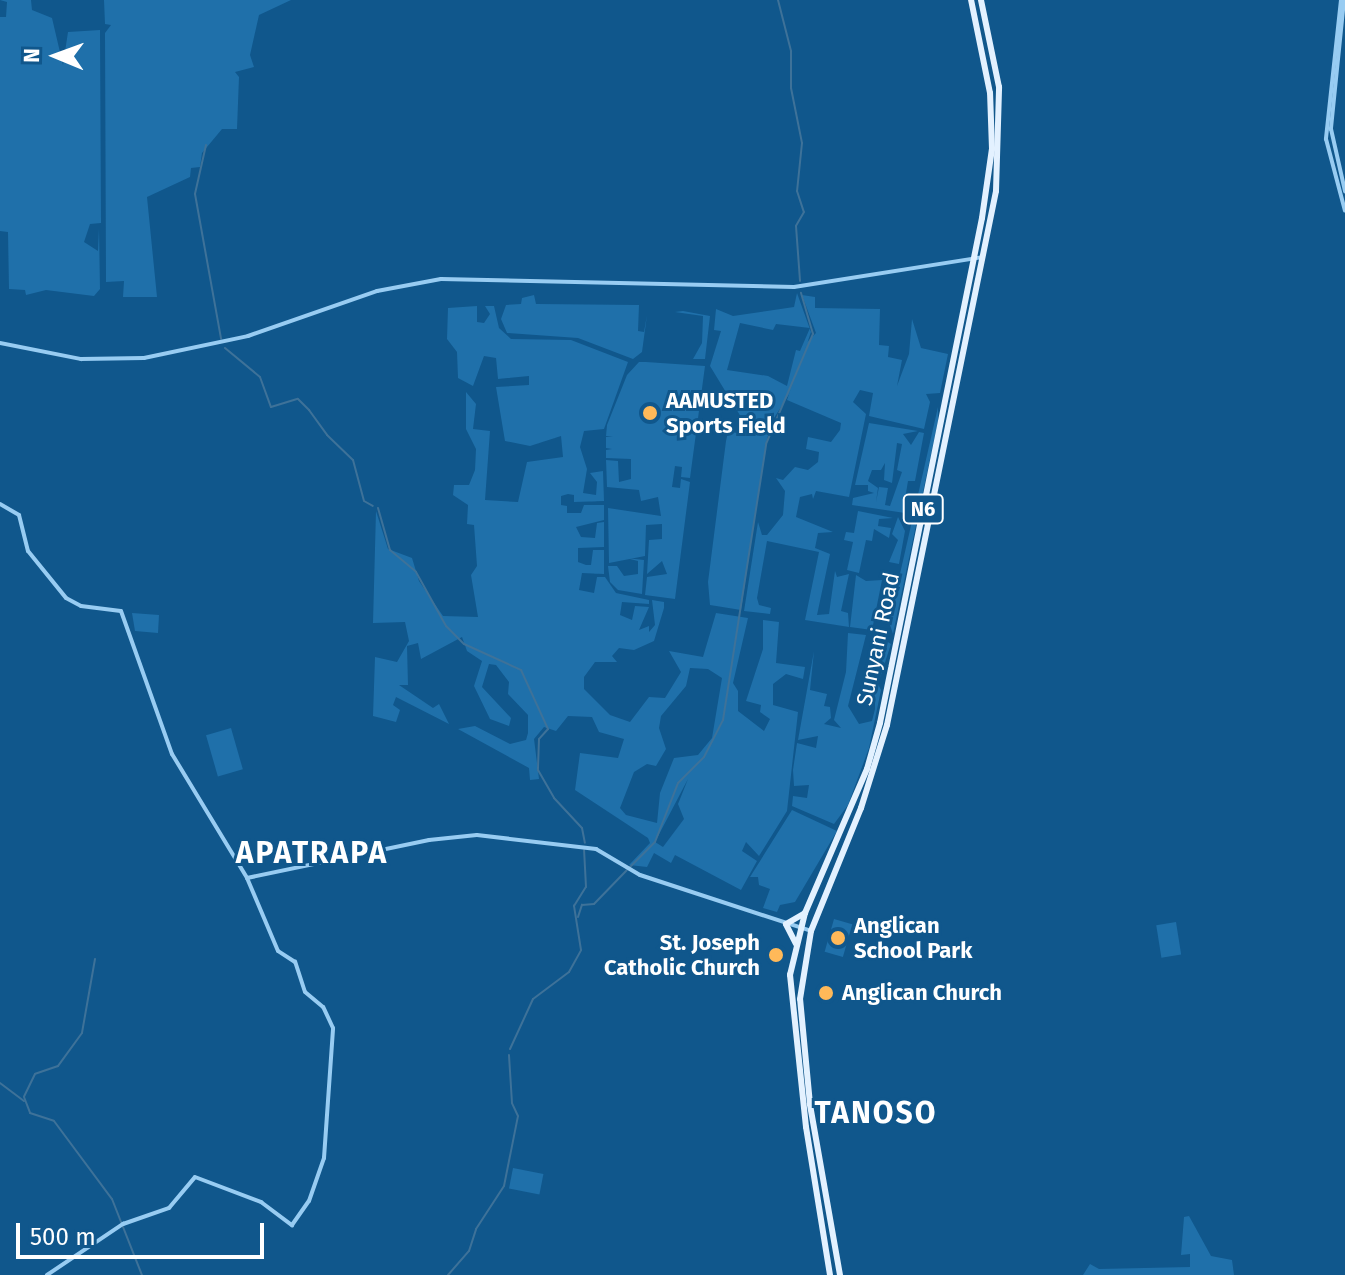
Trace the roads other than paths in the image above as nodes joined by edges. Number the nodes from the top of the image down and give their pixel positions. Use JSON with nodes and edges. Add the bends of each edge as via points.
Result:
{"nodes":[{"id":1,"x":971,"y":0,"type":"edge"},
{"id":2,"x":981,"y":0,"type":"edge"},
{"id":3,"x":1343,"y":0,"type":"edge"},
{"id":4,"x":1345,"y":191,"type":"edge"},
{"id":5,"x":1345,"y":211,"type":"edge"},
{"id":6,"x":983,"y":257,"type":"junction"},
{"id":7,"x":974,"y":258,"type":"junction"},
{"id":8,"x":0,"y":343,"type":"edge"},
{"id":9,"x":0,"y":504,"type":"edge"},
{"id":10,"x":926,"y":530,"type":"junction"},
{"id":11,"x":917,"y":536,"type":"junction"},
{"id":12,"x":247,"y":878,"type":"junction"},
{"id":13,"x":805,"y":913,"type":"junction"},
{"id":14,"x":786,"y":924,"type":"junction"},
{"id":15,"x":800,"y":928,"type":"junction"},
{"id":16,"x":811,"y":931,"type":"junction"},
{"id":17,"x":796,"y":944,"type":"junction"},
{"id":18,"x":47,"y":1275,"type":"edge"},
{"id":19,"x":830,"y":1275,"type":"edge"},
{"id":20,"x":840,"y":1275,"type":"edge"}],
"edges":[{"from":1,"to":7,"type":"main road","name":"Sunyani Road","number":"N6","via":[[989,73],[992,149]]},
{"from":2,"to":6,"type":"main road","number":"N6","via":[[996,59],[1001,126]]},
{"from":3,"to":4,"type":"street","via":[[1331,129]]},
{"from":3,"to":5,"type":"street","via":[[1326,139]]},
{"from":6,"to":7,"type":"street"},
{"from":6,"to":10,"type":"main road","number":"N6"},
{"from":7,"to":8,"type":"street","via":[[794,287],[441,279],[379,290],[248,336],[144,358],[93,360]]},
{"from":7,"to":11,"type":"main road","name":"Sunyani Road","number":"N6"},
{"from":9,"to":12,"type":"street","via":[[19,515],[28,551],[66,598],[86,607],[117,607],[125,617],[172,754]]},
{"from":10,"to":11,"type":"main road"},
{"from":10,"to":16,"type":"main road","number":"N6","via":[[876,768]]},
{"from":11,"to":13,"type":"main road","name":"Sunyani Road","number":"N6","via":[[873,747]]},
{"from":12,"to":14,"type":"street","via":[[477,835],[596,849],[640,875]]},
{"from":12,"to":18,"type":"street","via":[[278,951],[295,962],[305,992],[331,1019],[331,1102],[316,1186],[292,1225],[261,1202],[197,1176],[169,1208],[120,1225]]},
{"from":13,"to":14,"type":"main road"},
{"from":13,"to":15,"type":"main road","name":"Sunyani Road","number":"N6"},
{"from":14,"to":15,"type":"street"},
{"from":14,"to":17,"type":"main road"},
{"from":15,"to":16,"type":"street"},
{"from":15,"to":17,"type":"main road","name":"Sunyani Road","number":"N6"},
{"from":16,"to":20,"type":"main road","number":"N6","via":[[800,999],[804,1062]]},
{"from":17,"to":19,"type":"main road","name":"Sunyani Road","number":"N6","via":[[790,988]]}]}
